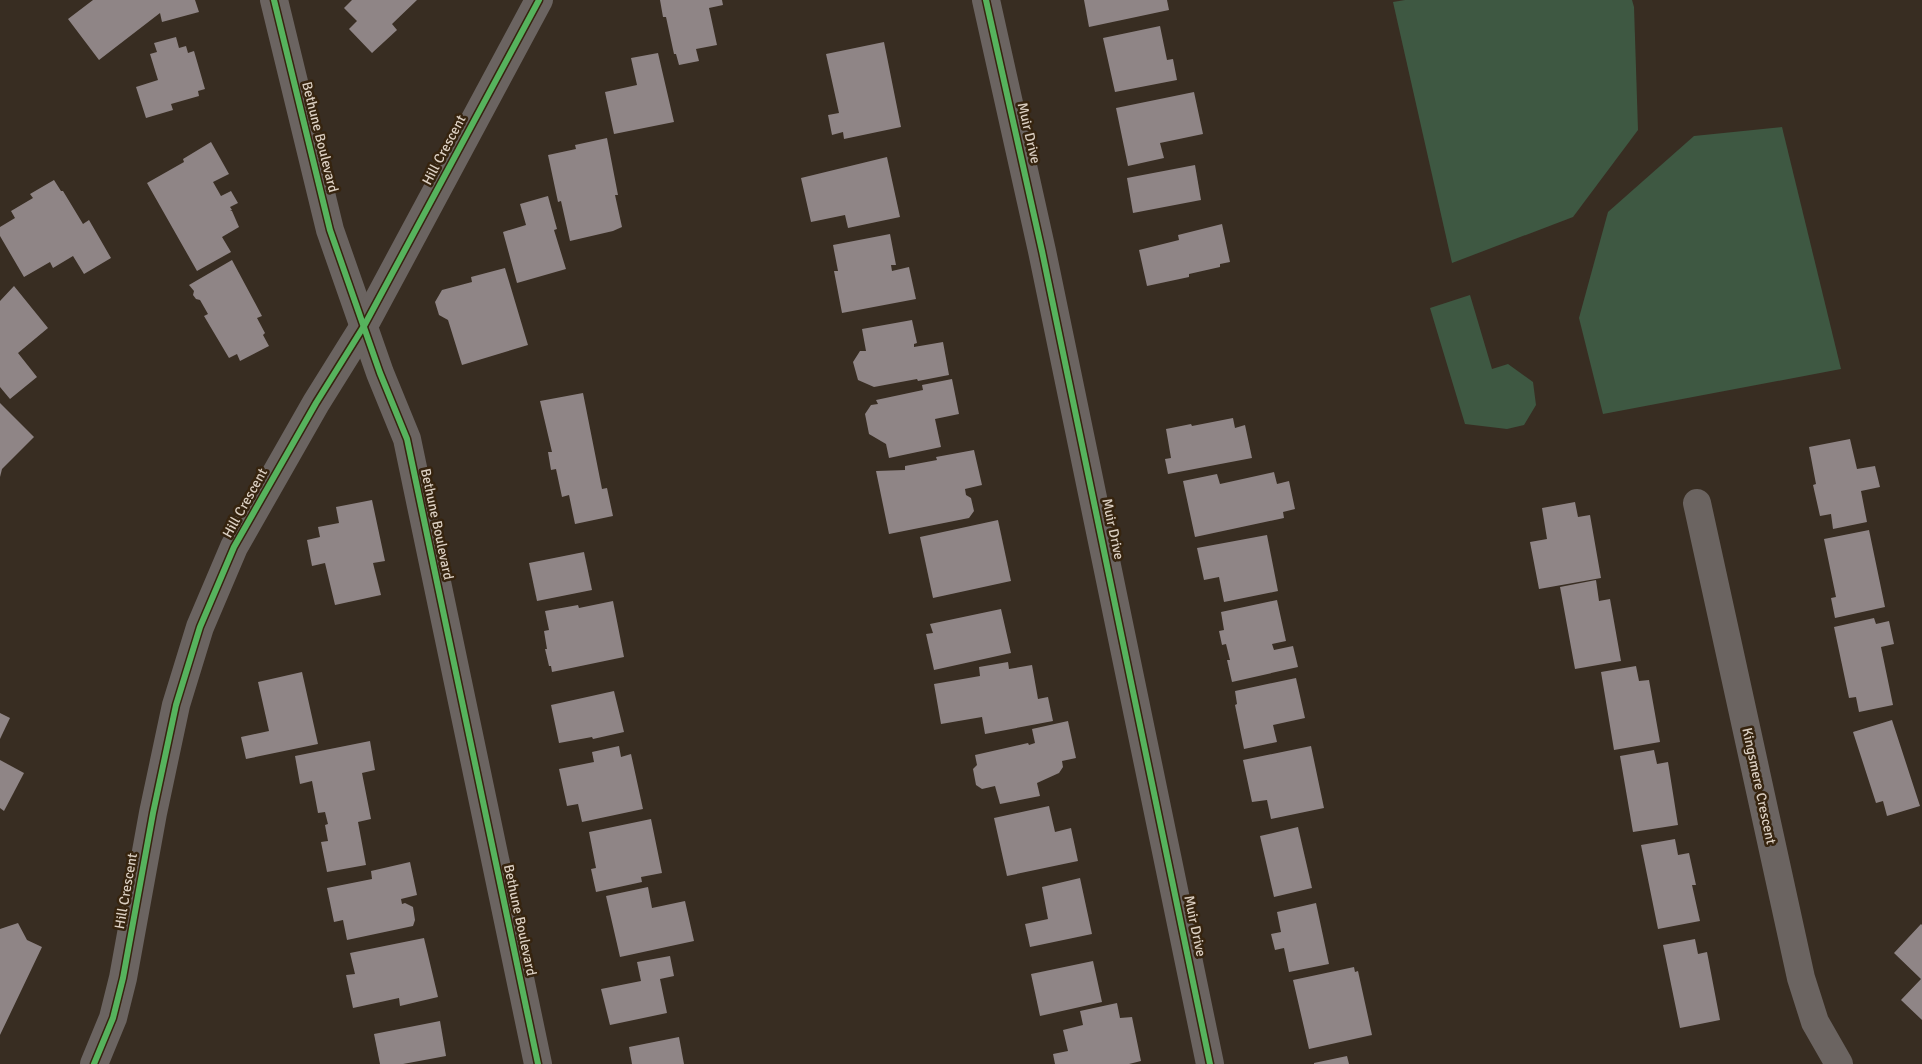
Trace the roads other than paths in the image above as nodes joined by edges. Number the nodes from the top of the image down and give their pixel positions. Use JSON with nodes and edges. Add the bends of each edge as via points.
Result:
{"nodes":[{"id":1,"x":274,"y":0,"type":"edge"},
{"id":2,"x":539,"y":0,"type":"edge"},
{"id":3,"x":986,"y":0,"type":"edge"},
{"id":4,"x":364,"y":326,"type":"junction"},
{"id":5,"x":1697,"y":503,"type":"dead end"},
{"id":6,"x":94,"y":1064,"type":"edge"},
{"id":7,"x":538,"y":1064,"type":"edge"},
{"id":8,"x":1210,"y":1064,"type":"edge"},
{"id":9,"x":1839,"y":1064,"type":"edge"}],
"edges":[{"from":1,"to":4,"type":"street","name":"Bethune Boulevard","via":[[330,230]]},
{"from":2,"to":4,"type":"street","name":"Hill Crescent"},
{"from":3,"to":8,"type":"street","name":"Muir Drive","via":[[1042,251]]},
{"from":4,"to":6,"type":"street","name":"Hill Crescent","via":[[234,547],[200,627],[176,705],[152,813],[123,978],[113,1018]]},
{"from":4,"to":7,"type":"street","name":"Bethune Boulevard","via":[[407,439]]},
{"from":5,"to":9,"type":"street","name":"Kingsmere Crescent","via":[[1801,978],[1815,1022]]}]}
